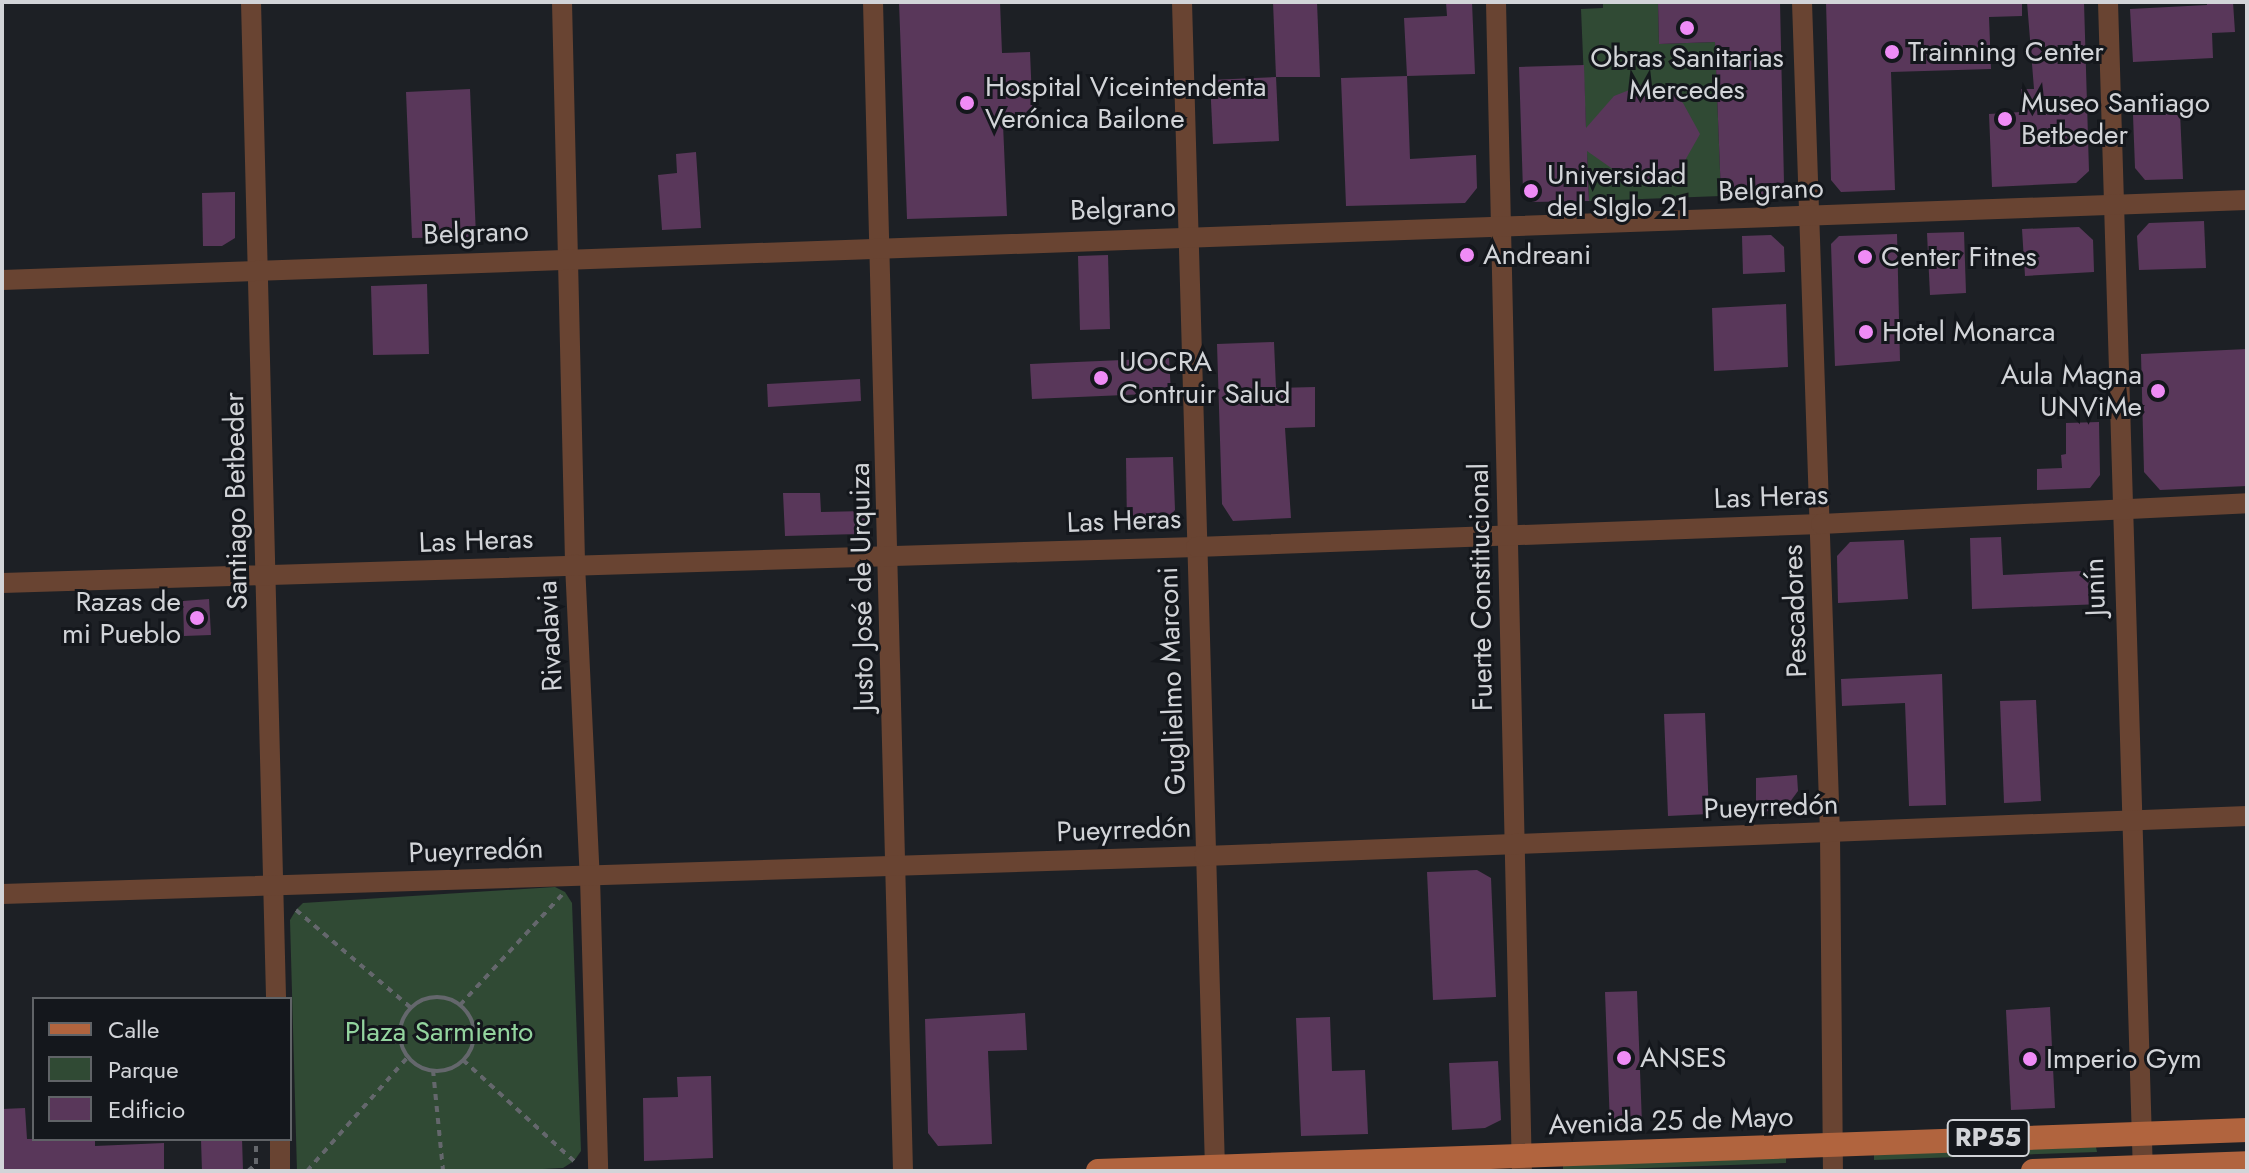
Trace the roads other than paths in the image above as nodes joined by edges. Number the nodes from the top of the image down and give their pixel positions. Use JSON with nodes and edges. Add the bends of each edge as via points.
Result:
{"nodes":[{"id":1,"x":251,"y":2,"type":"edge"},
{"id":2,"x":562,"y":2,"type":"edge"},
{"id":3,"x":873,"y":2,"type":"edge"},
{"id":4,"x":1182,"y":2,"type":"edge"},
{"id":5,"x":1496,"y":2,"type":"edge"},
{"id":6,"x":1802,"y":2,"type":"edge"},
{"id":7,"x":2108,"y":2,"type":"edge"},
{"id":8,"x":2247,"y":200,"type":"edge"},
{"id":9,"x":2113,"y":205,"type":"junction"},
{"id":10,"x":1807,"y":217,"type":"junction"},
{"id":11,"x":1501,"y":226,"type":"junction"},
{"id":12,"x":1188,"y":235,"type":"junction"},
{"id":13,"x":880,"y":246,"type":"junction"},
{"id":14,"x":568,"y":258,"type":"junction"},
{"id":15,"x":259,"y":269,"type":"junction"},
{"id":16,"x":2,"y":280,"type":"edge"},
{"id":17,"x":2247,"y":503,"type":"edge"},
{"id":18,"x":2121,"y":508,"type":"junction"},
{"id":19,"x":1821,"y":524,"type":"junction"},
{"id":20,"x":1508,"y":535,"type":"junction"},
{"id":21,"x":1196,"y":547,"type":"junction"},
{"id":22,"x":890,"y":556,"type":"junction"},
{"id":23,"x":575,"y":564,"type":"junction"},
{"id":24,"x":266,"y":575,"type":"junction"},
{"id":25,"x":2,"y":583,"type":"edge"},
{"id":26,"x":2247,"y":816,"type":"edge"},
{"id":27,"x":2130,"y":821,"type":"junction"},
{"id":28,"x":1830,"y":833,"type":"junction"},
{"id":29,"x":1515,"y":844,"type":"junction"},
{"id":30,"x":1204,"y":856,"type":"junction"},
{"id":31,"x":896,"y":866,"type":"junction"},
{"id":32,"x":590,"y":877,"type":"junction"},
{"id":33,"x":273,"y":886,"type":"junction"},
{"id":34,"x":2,"y":894,"type":"edge"},
{"id":35,"x":276,"y":997,"type":"edge"},
{"id":36,"x":2247,"y":1130,"type":"edge"},
{"id":37,"x":2142,"y":1134,"type":"junction"},
{"id":38,"x":280,"y":1141,"type":"edge"},
{"id":39,"x":1834,"y":1142,"type":"junction"},
{"id":40,"x":2247,"y":1163,"type":"edge"},
{"id":41,"x":1522,"y":1164,"type":"edge"},
{"id":42,"x":1215,"y":1169,"type":"edge"},
{"id":43,"x":2143,"y":1169,"type":"edge"},
{"id":44,"x":280,"y":1171,"type":"edge"},
{"id":45,"x":598,"y":1171,"type":"edge"},
{"id":46,"x":903,"y":1171,"type":"edge"},
{"id":47,"x":1098,"y":1171,"type":"edge"},
{"id":48,"x":1833,"y":1171,"type":"edge"},
{"id":49,"x":2033,"y":1171,"type":"edge"}],
"edges":[{"from":1,"to":15,"type":"street","name":"Santiago Betbeder"},
{"from":2,"to":14,"type":"street","name":"Rivadavia"},
{"from":3,"to":13,"type":"street","name":"Justo José de Urquiza"},
{"from":4,"to":12,"type":"street","name":"Guglielmo Marconi"},
{"from":5,"to":11,"type":"street","name":"Fuerte Constitucional"},
{"from":6,"to":10,"type":"street","name":"Pescadores"},
{"from":7,"to":9,"type":"street","name":"Junín"},
{"from":8,"to":9,"type":"street","name":"Belgrano"},
{"from":9,"to":10,"type":"street","name":"Belgrano"},
{"from":9,"to":18,"type":"street","name":"Junín"},
{"from":10,"to":11,"type":"street","name":"Belgrano"},
{"from":10,"to":19,"type":"street","name":"Pescadores"},
{"from":11,"to":12,"type":"street","name":"Belgrano"},
{"from":11,"to":20,"type":"street","name":"Fuerte Constitucional"},
{"from":12,"to":13,"type":"street","name":"Belgrano"},
{"from":12,"to":21,"type":"street","name":"Guglielmo Marconi"},
{"from":13,"to":14,"type":"street","name":"Belgrano"},
{"from":13,"to":22,"type":"street","name":"Justo José de Urquiza"},
{"from":14,"to":15,"type":"street","name":"Belgrano"},
{"from":14,"to":23,"type":"street","name":"Rivadavia"},
{"from":15,"to":16,"type":"street","name":"Belgrano"},
{"from":15,"to":24,"type":"street","name":"Santiago Betbeder"},
{"from":17,"to":18,"type":"street","name":"Las Heras"},
{"from":18,"to":19,"type":"street","name":"Las Heras"},
{"from":18,"to":27,"type":"street","name":"Junín"},
{"from":19,"to":20,"type":"street","name":"Las Heras"},
{"from":19,"to":28,"type":"street","name":"Pescadores"},
{"from":20,"to":21,"type":"street","name":"Las Heras"},
{"from":20,"to":29,"type":"street","name":"Fuerte Constitucional"},
{"from":21,"to":22,"type":"street","name":"Las Heras"},
{"from":21,"to":30,"type":"street","name":"Guglielmo Marconi"},
{"from":22,"to":23,"type":"street","name":"Las Heras"},
{"from":22,"to":31,"type":"street","name":"Justo José de Urquiza"},
{"from":23,"to":24,"type":"street","name":"Las Heras"},
{"from":23,"to":32,"type":"street","name":"Rivadavia"},
{"from":24,"to":25,"type":"street","name":"Las Heras"},
{"from":24,"to":33,"type":"street","name":"Santiago Betbeder"},
{"from":26,"to":27,"type":"street","name":"Pueyrredón"},
{"from":27,"to":28,"type":"street","name":"Pueyrredón"},
{"from":27,"to":37,"type":"street","name":"Junín"},
{"from":28,"to":29,"type":"street","name":"Pueyrredón"},
{"from":28,"to":39,"type":"street","name":"Pescadores"},
{"from":29,"to":30,"type":"street","name":"Pueyrredón"},
{"from":29,"to":41,"type":"street","name":"Fuerte Constitucional"},
{"from":30,"to":31,"type":"street","name":"Pueyrredón"},
{"from":30,"to":42,"type":"street","name":"Guglielmo Marconi"},
{"from":31,"to":32,"type":"street","name":"Pueyrredón"},
{"from":31,"to":46,"type":"street","name":"Justo José de Urquiza"},
{"from":32,"to":33,"type":"street","name":"Pueyrredón"},
{"from":32,"to":45,"type":"street","name":"Rivadavia"},
{"from":33,"to":34,"type":"street","name":"Pueyrredón"},
{"from":33,"to":35,"type":"street","name":"Santiago Betbeder"},
{"from":36,"to":37,"type":"main road","name":"Avenida 25 de Mayo","number":"RP55"},
{"from":37,"to":39,"type":"main road","name":"Avenida 25 de Mayo","number":"RP55"},
{"from":37,"to":43,"type":"street","name":"Junín"},
{"from":38,"to":44,"type":"street"},
{"from":39,"to":41,"type":"main road","name":"Avenida 25 de Mayo","number":"RP55"},
{"from":39,"to":48,"type":"street","name":"Pescadores"},
{"from":40,"to":43,"type":"main road","number":"RP55"},
{"from":41,"to":42,"type":"main road","name":"Avenida 25 de Mayo","number":"RP55"},
{"from":42,"to":47,"type":"main road","name":"Avenida 25 de Mayo","number":"RP55"},
{"from":43,"to":49,"type":"main road","number":"RP55"}]}
